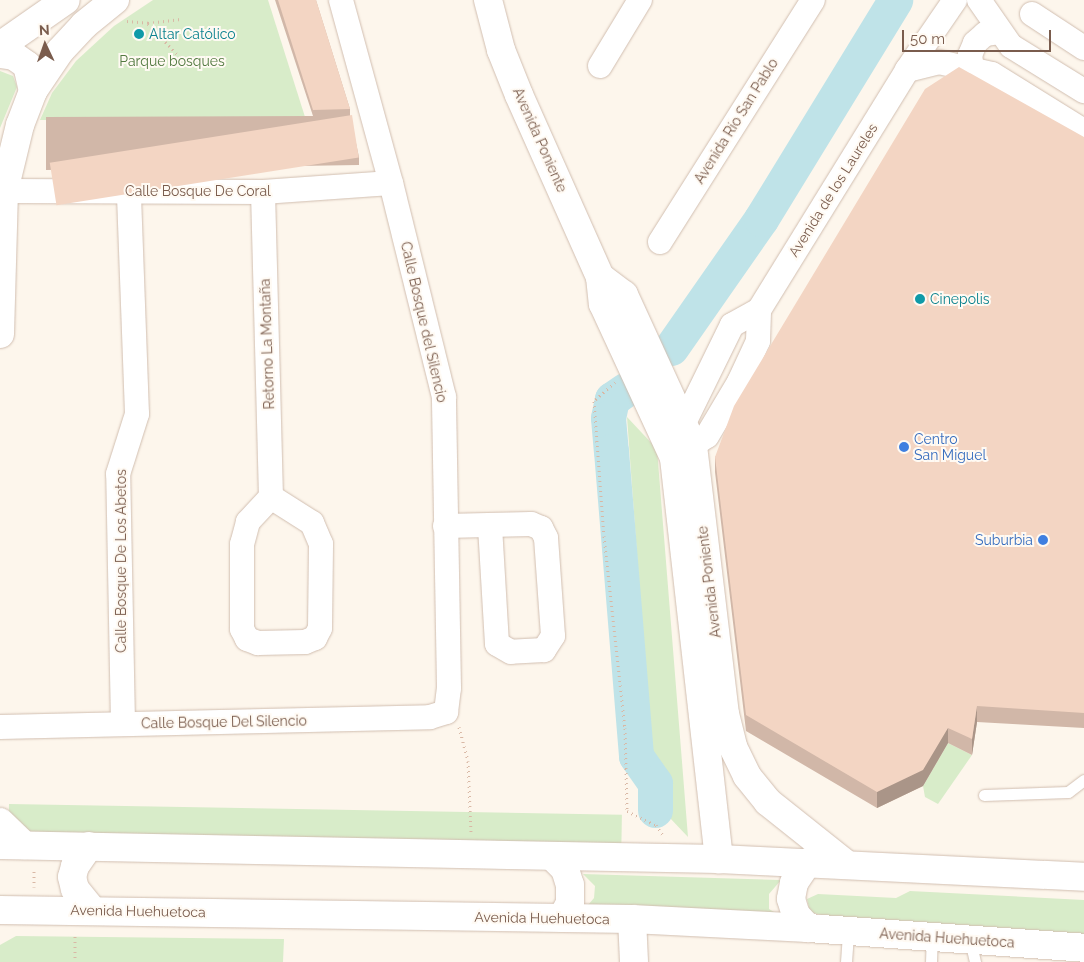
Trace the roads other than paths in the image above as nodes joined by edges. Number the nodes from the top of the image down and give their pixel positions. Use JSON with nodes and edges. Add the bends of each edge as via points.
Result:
{"nodes":[{"id":1,"x":66,"y":0,"type":"edge"},
{"id":2,"x":341,"y":0,"type":"edge"},
{"id":3,"x":488,"y":0,"type":"edge"},
{"id":4,"x":813,"y":0,"type":"edge"},
{"id":5,"x":954,"y":0,"type":"edge"},
{"id":6,"x":979,"y":0,"type":"edge"},
{"id":7,"x":631,"y":7,"type":"edge"},
{"id":8,"x":118,"y":10,"type":"edge"},
{"id":9,"x":1032,"y":14,"type":"dead end"},
{"id":10,"x":999,"y":32,"type":"junction"},
{"id":11,"x":0,"y":46,"type":"edge"},
{"id":12,"x":1084,"y":48,"type":"edge"},
{"id":13,"x":0,"y":54,"type":"edge"},
{"id":14,"x":600,"y":66,"type":"dead end"},
{"id":15,"x":972,"y":69,"type":"junction"},
{"id":16,"x":907,"y":70,"type":"junction"},
{"id":17,"x":33,"y":91,"type":"junction"},
{"id":18,"x":1084,"y":91,"type":"edge"},
{"id":19,"x":1084,"y":130,"type":"edge"},
{"id":20,"x":391,"y":183,"type":"junction"},
{"id":21,"x":4,"y":191,"type":"junction"},
{"id":22,"x":129,"y":191,"type":"junction"},
{"id":23,"x":263,"y":192,"type":"junction"},
{"id":24,"x":660,"y":242,"type":"dead end"},
{"id":25,"x":600,"y":277,"type":"junction"},
{"id":26,"x":759,"y":310,"type":"junction"},
{"id":27,"x":0,"y":334,"type":"edge"},
{"id":28,"x":679,"y":441,"type":"junction"},
{"id":29,"x":271,"y":497,"type":"junction"},
{"id":30,"x":490,"y":525,"type":"junction"},
{"id":31,"x":445,"y":526,"type":"junction"},
{"id":32,"x":446,"y":712,"type":"joint"},
{"id":33,"x":124,"y":724,"type":"junction"},
{"id":34,"x":0,"y":727,"type":"edge"},
{"id":35,"x":1084,"y":780,"type":"edge"},
{"id":36,"x":984,"y":795,"type":"dead end"},
{"id":37,"x":0,"y":822,"type":"edge"},
{"id":38,"x":12,"y":845,"type":"edge"},
{"id":39,"x":89,"y":846,"type":"junction"},
{"id":40,"x":553,"y":857,"type":"junction"},
{"id":41,"x":718,"y":859,"type":"junction"},
{"id":42,"x":808,"y":862,"type":"junction"},
{"id":43,"x":846,"y":864,"type":"junction"},
{"id":44,"x":1078,"y":873,"type":"edge"},
{"id":45,"x":0,"y":910,"type":"edge"},
{"id":46,"x":92,"y":910,"type":"junction"},
{"id":47,"x":562,"y":918,"type":"junction"},
{"id":48,"x":632,"y":919,"type":"junction"},
{"id":49,"x":808,"y":928,"type":"junction"},
{"id":50,"x":848,"y":931,"type":"junction"},
{"id":51,"x":1084,"y":948,"type":"edge"},
{"id":52,"x":932,"y":949,"type":"edge"},
{"id":53,"x":972,"y":951,"type":"edge"},
{"id":54,"x":634,"y":962,"type":"edge"},
{"id":55,"x":846,"y":962,"type":"edge"}],
"edges":[{"from":1,"to":11,"type":"main road"},
{"from":2,"to":20,"type":"street","name":"Calle Bosque del Silencio"},
{"from":3,"to":25,"type":"main road","name":"Avenida Poniente","via":[[504,59]]},
{"from":4,"to":24,"type":"street","name":"Avenida Río San Pablo"},
{"from":5,"to":16,"type":"street","name":"Avenida de los Laureles"},
{"from":6,"to":10,"type":"street"},
{"from":7,"to":14,"type":"street"},
{"from":8,"to":17,"type":"main road","via":[[84,25],[60,51]]},
{"from":9,"to":12,"type":"street"},
{"from":10,"to":15,"type":"street","via":[[985,34],[975,43],[970,55]]},
{"from":10,"to":18,"type":"street","via":[[1011,46]]},
{"from":13,"to":17,"type":"main road","via":[[14,56],[27,65]]},
{"from":15,"to":16,"type":"street","via":[[939,62]]},
{"from":15,"to":19,"type":"street","via":[[992,74]]},
{"from":16,"to":26,"type":"street","name":"Avenida de los Laureles"},
{"from":17,"to":21,"type":"main road","via":[[12,150]]},
{"from":20,"to":23,"type":"street","name":"Calle Bosque De Coral"},
{"from":20,"to":31,"type":"street","name":"Calle Bosque del Silencio","via":[[444,397]]},
{"from":21,"to":22,"type":"street","name":"Calle Bosque De Coral"},
{"from":21,"to":27,"type":"main road"},
{"from":22,"to":23,"type":"street","name":"Calle Bosque De Coral"},
{"from":22,"to":33,"type":"street","name":"Calle Bosque De Los Abetos","via":[[137,414],[118,474]]},
{"from":23,"to":29,"type":"street","name":"Retorno La Montaña"},
{"from":25,"to":28,"type":"main road","name":"Avenida Poniente","via":[[602,304],[638,376]]},
{"from":25,"to":28,"type":"main road","name":"Avenida Poniente","via":[[624,295]]},
{"from":26,"to":28,"type":"street","name":"Avenida de los Laureles","via":[[732,325]]},
{"from":26,"to":28,"type":"street","name":"Avenida de los Laureles","via":[[758,341],[707,436]]},
{"from":28,"to":41,"type":"main road","name":"Avenida Poniente"},
{"from":28,"to":43,"type":"main road","name":"Avenida Poniente","via":[[733,747],[748,776],[768,802]]},
{"from":29,"to":29,"type":"street","via":[[248,522],[242,544],[242,629],[247,639],[258,643],[305,642],[316,638],[320,628],[321,544],[312,523]]},
{"from":30,"to":30,"type":"street","via":[[531,524],[545,532],[553,636],[544,650],[511,652],[497,644]]},
{"from":30,"to":31,"type":"street"},
{"from":31,"to":32,"type":"street","name":"Calle Bosque del Silencio","via":[[449,688]]},
{"from":32,"to":33,"type":"street","name":"Calle Bosque Del Silencio","via":[[430,717]]},
{"from":33,"to":34,"type":"street","name":"Calle Bosque Del Silencio"},
{"from":35,"to":36,"type":"lane","via":[[1068,792]]},
{"from":37,"to":38,"type":"main road"},
{"from":38,"to":39,"type":"main road"},
{"from":39,"to":40,"type":"main road"},
{"from":39,"to":46,"type":"main road","via":[[75,866],[72,877],[75,889]]},
{"from":40,"to":41,"type":"main road"},
{"from":40,"to":47,"type":"main road","via":[[565,869],[570,886],[570,903]]},
{"from":41,"to":42,"type":"main road"},
{"from":42,"to":43,"type":"main road"},
{"from":42,"to":49,"type":"main road","via":[[794,883],[791,899],[796,915]]},
{"from":43,"to":44,"type":"main road"},
{"from":45,"to":46,"type":"main road","name":"Avenida Huehuetoca"},
{"from":46,"to":47,"type":"main road","name":"Avenida Huehuetoca"},
{"from":47,"to":48,"type":"main road","name":"Avenida Huehuetoca"},
{"from":48,"to":49,"type":"main road","name":"Avenida Huehuetoca"},
{"from":48,"to":54,"type":"main road"},
{"from":49,"to":50,"type":"main road","name":"Avenida Huehuetoca"},
{"from":50,"to":52,"type":"main road","name":"Avenida Huehuetoca"},
{"from":50,"to":55,"type":"lane"},
{"from":51,"to":53,"type":"main road","name":"Avenida Huehuetoca"},
{"from":52,"to":53,"type":"main road","name":"Avenida Huehuetoca"}]}
